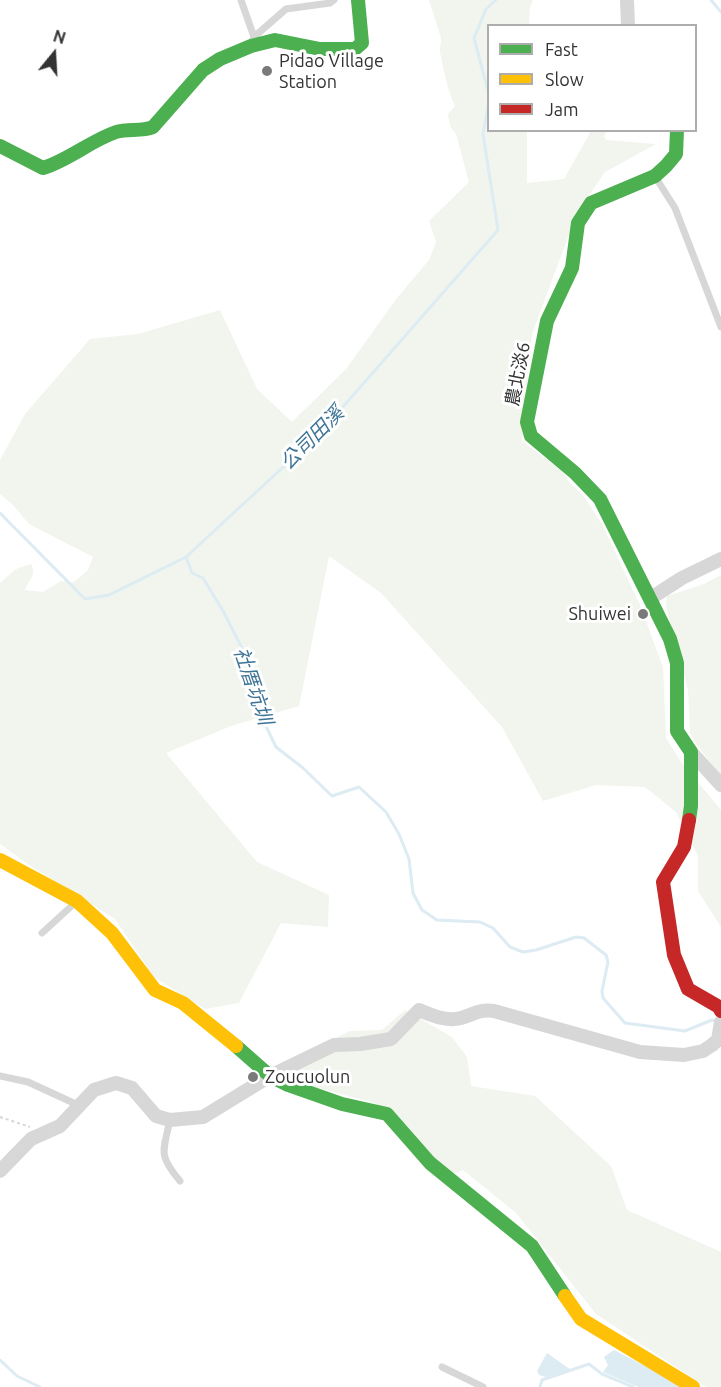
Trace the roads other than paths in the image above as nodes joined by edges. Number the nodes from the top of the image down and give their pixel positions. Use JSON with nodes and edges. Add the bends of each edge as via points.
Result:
{"nodes":[{"id":1,"x":241,"y":0,"type":"edge"},
{"id":2,"x":334,"y":0,"type":"edge"},
{"id":3,"x":358,"y":0,"type":"edge"},
{"id":4,"x":627,"y":0,"type":"edge"},
{"id":5,"x":628,"y":24,"type":"edge"},
{"id":6,"x":252,"y":42,"type":"junction"},
{"id":7,"x":677,"y":132,"type":"edge"},
{"id":8,"x":0,"y":146,"type":"edge"},
{"id":9,"x":655,"y":176,"type":"junction"},
{"id":10,"x":721,"y":327,"type":"edge"},
{"id":11,"x":721,"y":559,"type":"edge"},
{"id":12,"x":651,"y":598,"type":"junction"},
{"id":13,"x":691,"y":752,"type":"junction"},
{"id":14,"x":721,"y":785,"type":"edge"},
{"id":15,"x":0,"y":860,"type":"edge"},
{"id":16,"x":77,"y":901,"type":"junction"},
{"id":17,"x":42,"y":933,"type":"dead end"},
{"id":18,"x":721,"y":1011,"type":"edge"},
{"id":19,"x":721,"y":1023,"type":"edge"},
{"id":20,"x":0,"y":1076,"type":"edge"},
{"id":21,"x":270,"y":1076,"type":"junction"},
{"id":22,"x":78,"y":1105,"type":"junction"},
{"id":23,"x":170,"y":1120,"type":"junction"},
{"id":24,"x":0,"y":1171,"type":"edge"},
{"id":25,"x":180,"y":1180,"type":"dead end"},
{"id":26,"x":442,"y":1367,"type":"dead end"},
{"id":27,"x":690,"y":1386,"type":"edge"},
{"id":28,"x":483,"y":1387,"type":"edge"}],
"edges":[{"from":1,"to":6,"type":"lane"},
{"from":2,"to":6,"type":"lane","via":[[286,9]]},
{"from":3,"to":6,"type":"street","via":[[362,43],[355,49],[320,49],[275,40]]},
{"from":4,"to":5,"type":"street"},
{"from":6,"to":8,"type":"street","via":[[203,70],[145,132],[121,131],[103,137],[71,158],[43,168]]},
{"from":7,"to":9,"type":"street","name":"農北淡6","number":"農北淡6","via":[[676,154]]},
{"from":9,"to":10,"type":"lane","via":[[675,208]]},
{"from":9,"to":12,"type":"street","name":"農北淡6","number":"農北淡6","via":[[591,203],[578,223],[572,268],[547,321],[527,422],[531,436],[600,499]]},
{"from":11,"to":12,"type":"street"},
{"from":12,"to":13,"type":"street","name":"農北淡6","via":[[677,663],[677,730]]},
{"from":13,"to":14,"type":"street"},
{"from":13,"to":18,"type":"street","via":[[691,806],[684,847],[663,882],[674,955],[688,989]]},
{"from":15,"to":16,"type":"street"},
{"from":16,"to":17,"type":"lane"},
{"from":16,"to":21,"type":"street","via":[[112,933],[155,990],[183,1003]]},
{"from":19,"to":21,"type":"street","via":[[718,1040],[703,1051],[684,1055],[640,1052],[494,1011],[481,1010],[443,1019],[419,1010],[391,1039],[334,1045]]},
{"from":20,"to":22,"type":"lane","via":[[28,1082]]},
{"from":21,"to":23,"type":"street","via":[[202,1117]]},
{"from":21,"to":27,"type":"street","via":[[342,1104],[387,1114],[430,1163],[532,1246],[581,1319]]},
{"from":22,"to":23,"type":"street","via":[[94,1090],[116,1083],[132,1088],[156,1116]]},
{"from":22,"to":24,"type":"street","via":[[60,1126],[31,1139]]},
{"from":23,"to":25,"type":"lane","via":[[165,1164]]},
{"from":26,"to":28,"type":"lane"}]}
